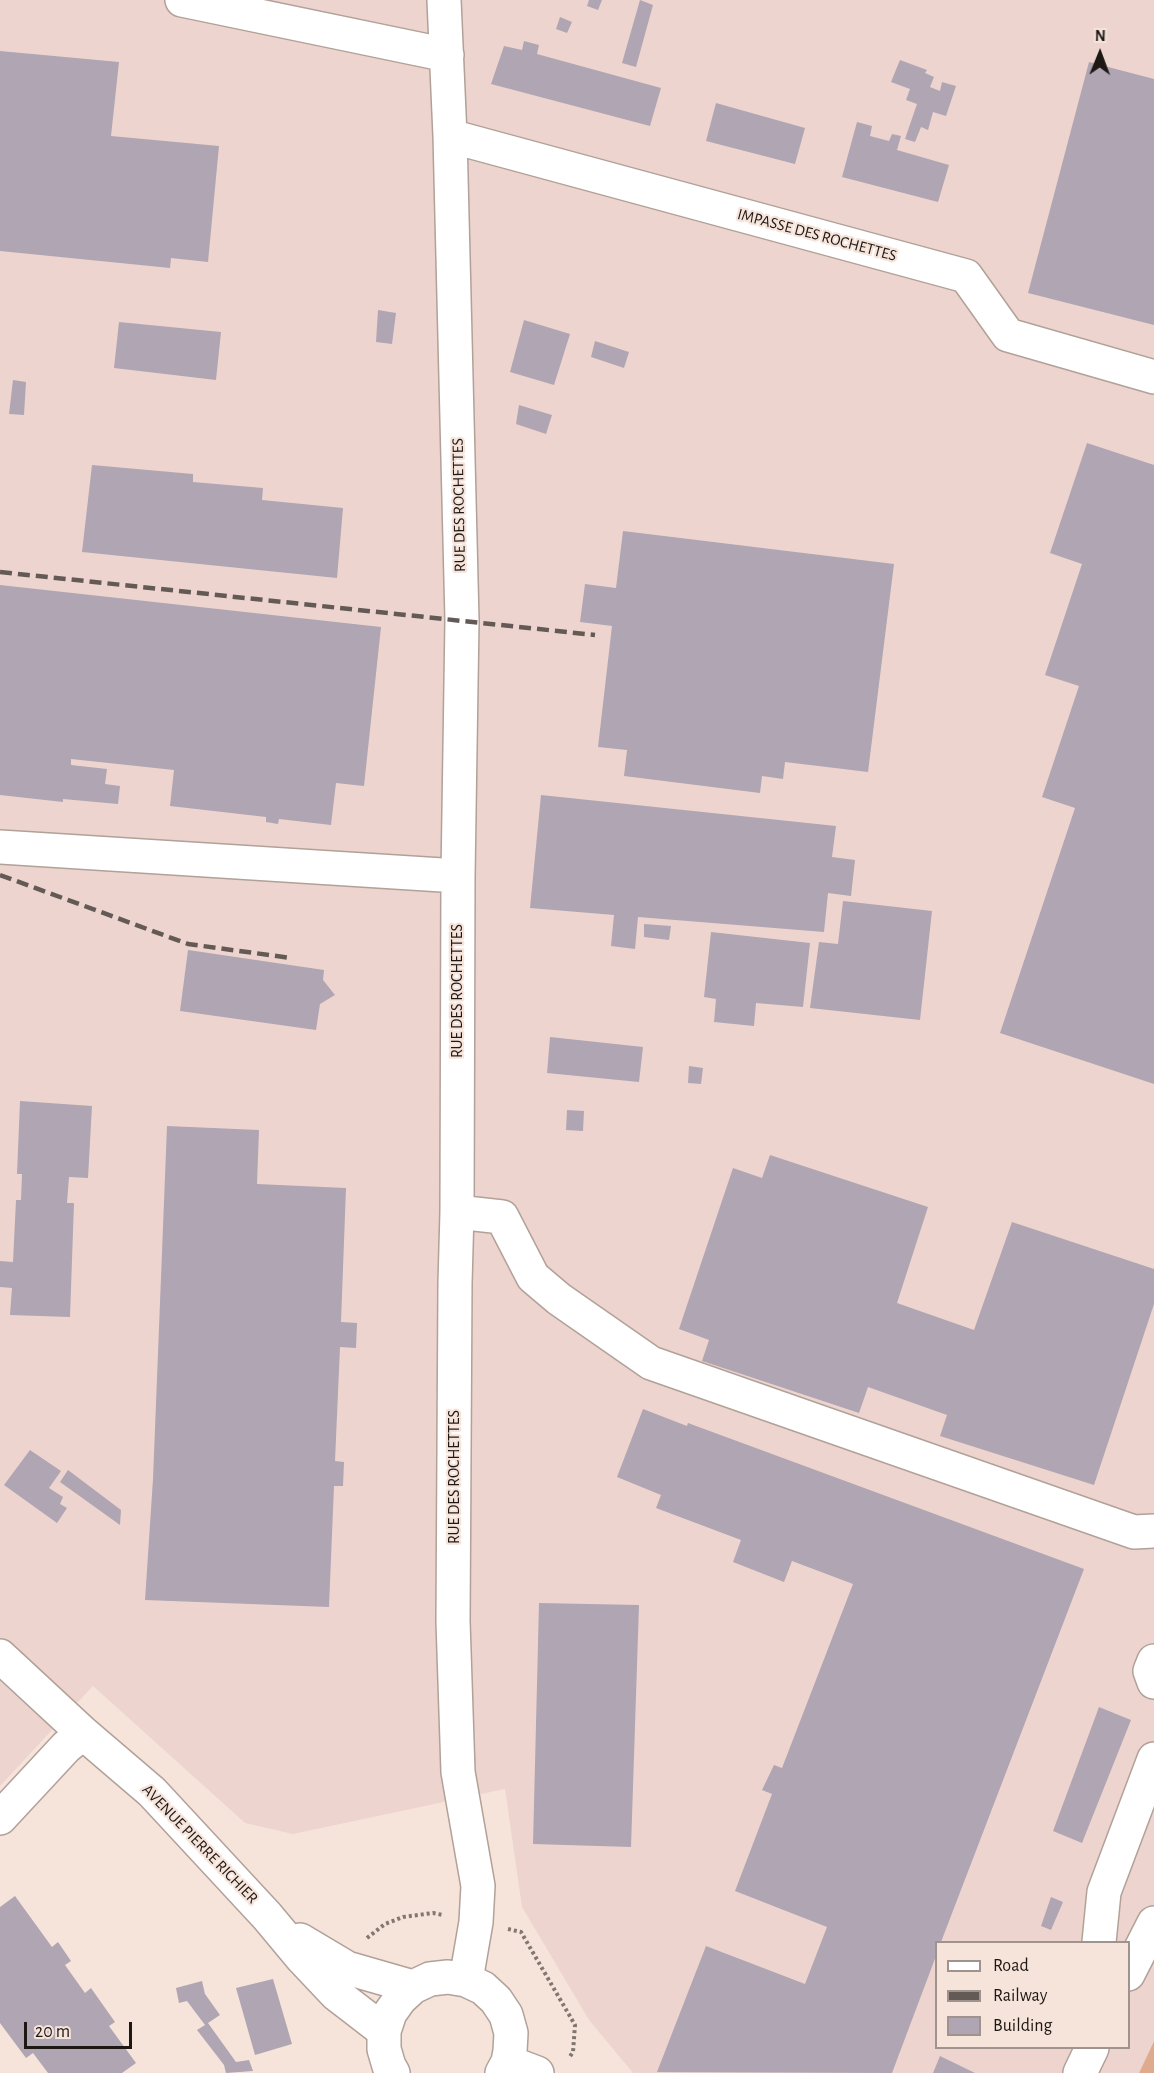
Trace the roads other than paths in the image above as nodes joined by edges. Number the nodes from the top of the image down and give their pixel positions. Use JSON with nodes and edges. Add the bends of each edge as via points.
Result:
{"nodes":[{"id":1,"x":182,"y":0,"type":"edge"},
{"id":2,"x":444,"y":0,"type":"edge"},
{"id":3,"x":447,"y":55,"type":"junction"},
{"id":4,"x":450,"y":136,"type":"junction"},
{"id":5,"x":1154,"y":377,"type":"edge"},
{"id":6,"x":0,"y":847,"type":"edge"},
{"id":7,"x":458,"y":876,"type":"junction"},
{"id":8,"x":457,"y":1212,"type":"junction"},
{"id":9,"x":1154,"y":1531,"type":"edge"},
{"id":10,"x":0,"y":1656,"type":"edge"},
{"id":11,"x":1154,"y":1661,"type":"edge"},
{"id":12,"x":1154,"y":1682,"type":"edge"},
{"id":13,"x":83,"y":1733,"type":"junction"},
{"id":14,"x":1154,"y":1759,"type":"edge"},
{"id":15,"x":0,"y":1818,"type":"edge"},
{"id":16,"x":267,"y":1916,"type":"junction"},
{"id":17,"x":1154,"y":1923,"type":"edge"},
{"id":18,"x":1099,"y":1941,"type":"edge"},
{"id":19,"x":1130,"y":1970,"type":"edge"},
{"id":20,"x":466,"y":1980,"type":"junction"},
{"id":21,"x":413,"y":1987,"type":"junction"},
{"id":22,"x":384,"y":2031,"type":"junction"},
{"id":23,"x":516,"y":2069,"type":"edge"},
{"id":24,"x":393,"y":2073,"type":"edge"}],
"edges":[{"from":1,"to":3,"type":"street"},
{"from":2,"to":3,"type":"street","name":"RUE DES ROCHETTES"},
{"from":3,"to":4,"type":"street","name":"RUE DES ROCHETTES"},
{"from":4,"to":5,"type":"street","name":"IMPASSE DES ROCHETTES","via":[[966,276],[1008,335]]},
{"from":4,"to":7,"type":"street","name":"RUE DES ROCHETTES","via":[[462,620]]},
{"from":6,"to":7,"type":"street"},
{"from":7,"to":8,"type":"street","name":"RUE DES ROCHETTES"},
{"from":8,"to":9,"type":"street","via":[[502,1217],[533,1277],[558,1299],[651,1363],[1134,1532]]},
{"from":8,"to":20,"type":"street","name":"RUE DES ROCHETTES","via":[[453,1621],[458,1772],[478,1886]]},
{"from":10,"to":13,"type":"street","name":"AVENUE PIERRE RICHIER"},
{"from":11,"to":12,"type":"street","via":[[1150,1671]]},
{"from":13,"to":15,"type":"street"},
{"from":13,"to":16,"type":"street","name":"AVENUE PIERRE RICHIER","via":[[152,1792]]},
{"from":14,"to":18,"type":"street","via":[[1104,1892]]},
{"from":16,"to":21,"type":"street","via":[[347,1968]]},
{"from":16,"to":22,"type":"street","name":"AVENUE PIERRE RICHIER","via":[[336,1994]]},
{"from":17,"to":19,"type":"street"},
{"from":20,"to":21,"type":"street","via":[[430,1979]]},
{"from":20,"to":23,"type":"street","via":[[483,1988],[506,2015]]},
{"from":21,"to":22,"type":"street","via":[[399,1999]]},
{"from":22,"to":24,"type":"street","via":[[384,2049]]}]}
